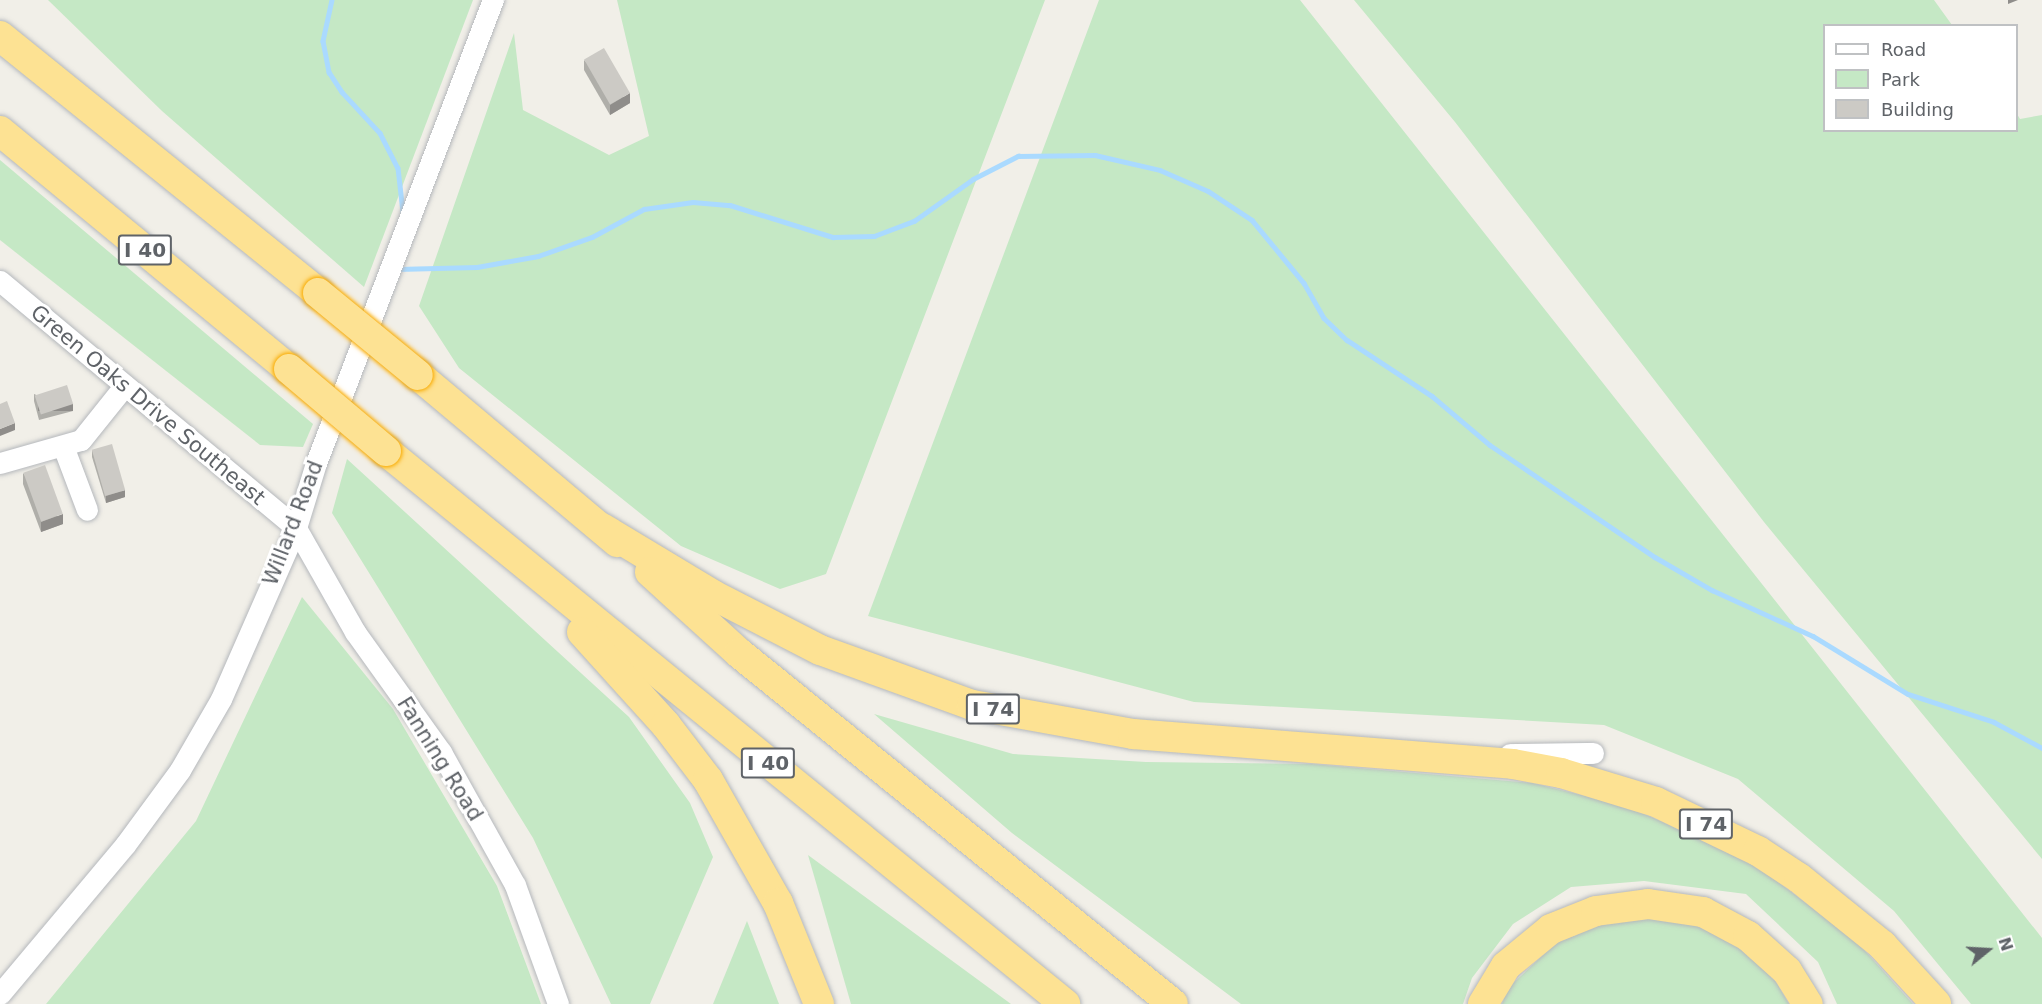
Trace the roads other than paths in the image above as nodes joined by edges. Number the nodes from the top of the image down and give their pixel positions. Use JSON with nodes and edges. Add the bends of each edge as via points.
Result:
{"nodes":[{"id":1,"x":493,"y":0,"type":"edge"},
{"id":2,"x":0,"y":36,"type":"edge"},
{"id":3,"x":0,"y":131,"type":"edge"},
{"id":4,"x":0,"y":281,"type":"edge"},
{"id":5,"x":125,"y":385,"type":"junction"},
{"id":6,"x":63,"y":446,"type":"junction"},
{"id":7,"x":0,"y":463,"type":"edge"},
{"id":8,"x":87,"y":510,"type":"dead end"},
{"id":9,"x":472,"y":522,"type":"junction"},
{"id":10,"x":296,"y":528,"type":"junction"},
{"id":11,"x":602,"y":528,"type":"junction"},
{"id":12,"x":1593,"y":753,"type":"dead end"},
{"id":13,"x":1423,"y":755,"type":"junction"},
{"id":14,"x":0,"y":994,"type":"edge"},
{"id":15,"x":558,"y":1004,"type":"edge"},
{"id":16,"x":819,"y":1004,"type":"edge"},
{"id":17,"x":1065,"y":1004,"type":"edge"},
{"id":18,"x":1173,"y":1004,"type":"edge"},
{"id":19,"x":1483,"y":1004,"type":"edge"},
{"id":20,"x":1808,"y":1004,"type":"edge"},
{"id":21,"x":1936,"y":1004,"type":"edge"}],
"edges":[{"from":1,"to":10,"type":"street","name":"Willard Road","via":[[316,464]]},
{"from":2,"to":11,"type":"highway","bridge":true},
{"from":3,"to":9,"type":"highway","number":"I 40","bridge":true},
{"from":4,"to":5,"type":"street","name":"Green Oaks Drive Southeast"},
{"from":5,"to":6,"type":"street","via":[[81,440]]},
{"from":5,"to":10,"type":"street","name":"Green Oaks Drive Southeast"},
{"from":6,"to":7,"type":"street"},
{"from":6,"to":8,"type":"street"},
{"from":9,"to":16,"type":"highway","via":[[621,673],[708,780],[778,903]]},
{"from":9,"to":17,"type":"highway","number":"I 40"},
{"from":10,"to":14,"type":"street","name":"Willard Road","via":[[226,690],[180,770],[125,845]]},
{"from":10,"to":15,"type":"street","name":"Fanning Road","via":[[356,632],[441,752],[515,885]]},
{"from":11,"to":13,"type":"highway","number":"I 74","via":[[713,595],[820,650],[972,705],[1133,734]]},
{"from":11,"to":18,"type":"highway","via":[[739,653]]},
{"from":12,"to":13,"type":"street"},
{"from":13,"to":21,"type":"highway","number":"I 74","via":[[1561,773],[1656,802],[1708,825],[1758,851],[1839,908],[1882,945]]},
{"from":19,"to":20,"type":"highway","via":[[1506,966],[1551,929],[1596,910],[1648,904],[1703,912],[1748,936],[1787,971]]}]}
